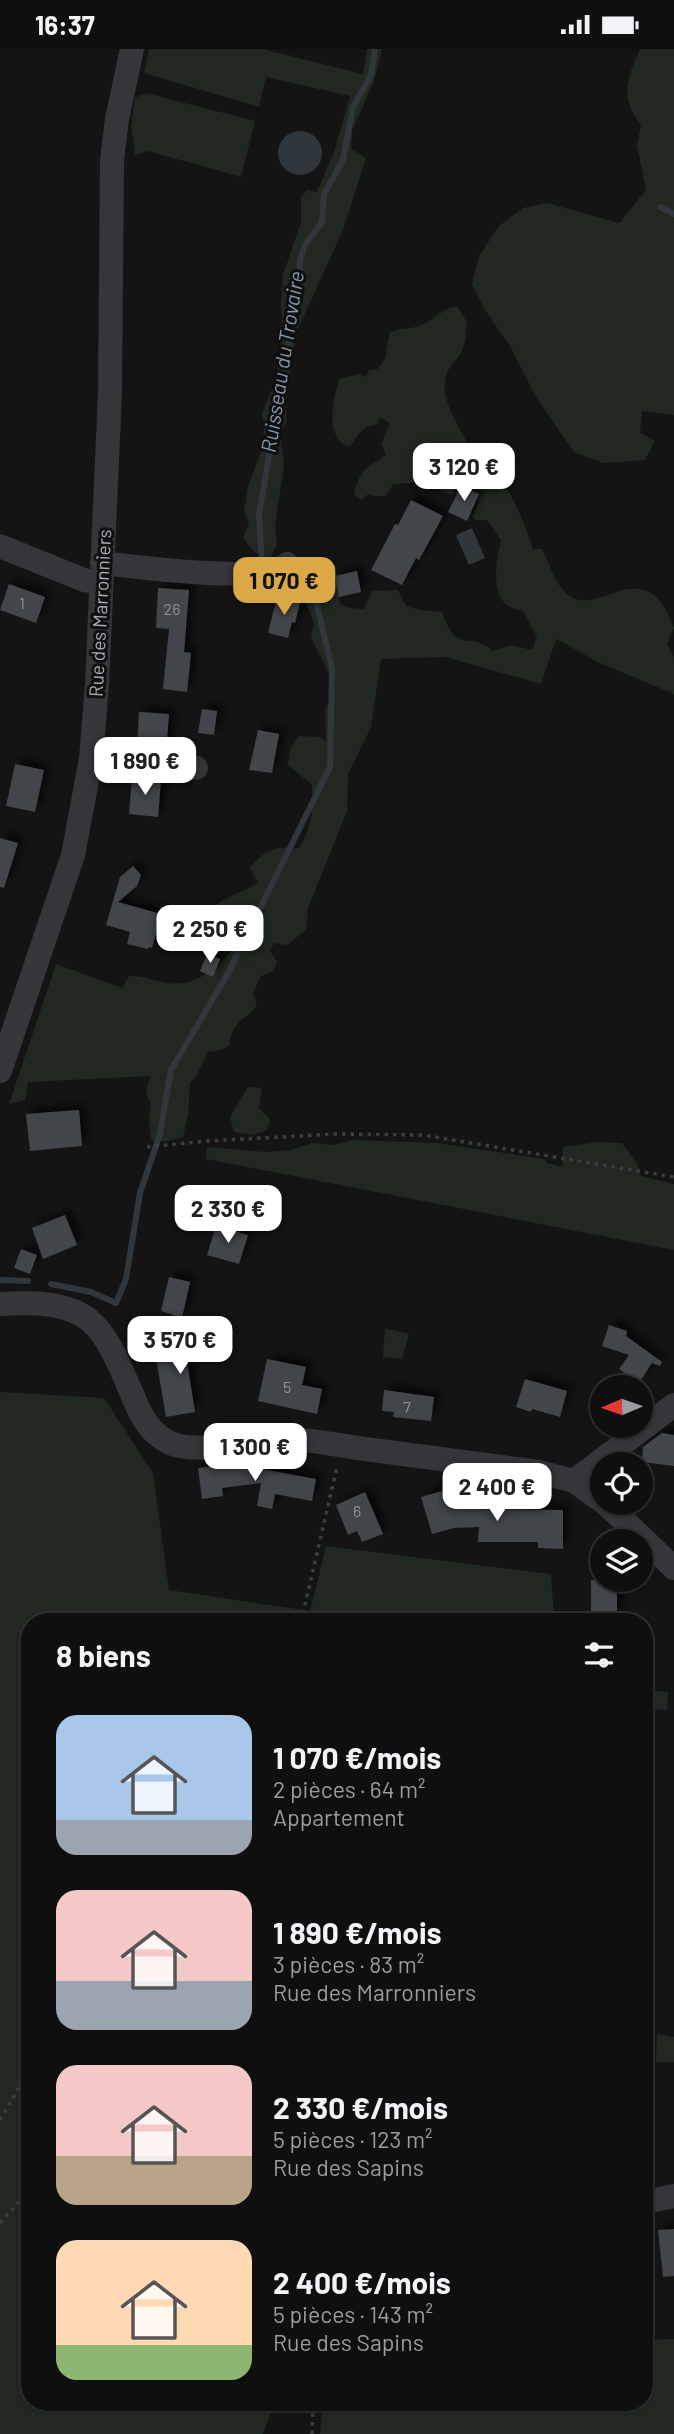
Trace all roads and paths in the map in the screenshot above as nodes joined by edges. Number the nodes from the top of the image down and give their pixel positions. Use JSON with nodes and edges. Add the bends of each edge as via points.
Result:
{"nodes":[{"id":1,"x":132,"y":49,"type":"edge"},
{"id":2,"x":0,"y":546,"type":"edge"},
{"id":3,"x":287,"y":564,"type":"dead end"},
{"id":4,"x":101,"y":573,"type":"junction"},
{"id":5,"x":91,"y":759,"type":"junction"},
{"id":6,"x":196,"y":768,"type":"dead end"},
{"id":7,"x":0,"y":1070,"type":"edge"},
{"id":8,"x":146,"y":1147,"type":"dead end"},
{"id":9,"x":674,"y":1177,"type":"edge"},
{"id":10,"x":0,"y":1304,"type":"edge"},
{"id":11,"x":674,"y":1405,"type":"edge"},
{"id":12,"x":342,"y":1446,"type":"junction"},
{"id":13,"x":574,"y":1481,"type":"junction"},
{"id":14,"x":590,"y":1492,"type":"edge"},
{"id":15,"x":618,"y":1515,"type":"edge"},
{"id":16,"x":674,"y":1569,"type":"edge"},
{"id":17,"x":303,"y":1613,"type":"edge"},
{"id":18,"x":21,"y":2084,"type":"edge"},
{"id":19,"x":0,"y":2120,"type":"edge"},
{"id":20,"x":674,"y":2196,"type":"edge"},
{"id":21,"x":21,"y":2200,"type":"edge"},
{"id":22,"x":653,"y":2200,"type":"edge"},
{"id":23,"x":0,"y":2223,"type":"edge"},
{"id":24,"x":313,"y":2411,"type":"edge"},
{"id":25,"x":312,"y":2434,"type":"edge"}],
"edges":[{"from":1,"to":4,"type":"street","name":"Rue des Marronniers","via":[[112,159],[110,393]]},
{"from":2,"to":4,"type":"street","via":[[84,580]]},
{"from":3,"to":4,"type":"street","via":[[280,570],[247,574]]},
{"from":4,"to":5,"type":"street","name":"Rue des Marronniers"},
{"from":5,"to":6,"type":"street"},
{"from":5,"to":7,"type":"street","name":"Rue des Marronniers","via":[[73,855]]},
{"from":8,"to":9,"type":"path","via":[[336,1134],[423,1135]]},
{"from":10,"to":12,"type":"street","via":[[60,1305],[96,1324],[113,1348],[142,1418],[158,1437],[174,1444],[198,1447],[289,1439]]},
{"from":11,"to":13,"type":"street"},
{"from":12,"to":13,"type":"street","via":[[539,1472]]},
{"from":12,"to":17,"type":"path"},
{"from":13,"to":14,"type":"street"},
{"from":15,"to":16,"type":"street"},
{"from":18,"to":19,"type":"path"},
{"from":20,"to":22,"type":"street"},
{"from":21,"to":23,"type":"path"},
{"from":24,"to":25,"type":"path"}]}
